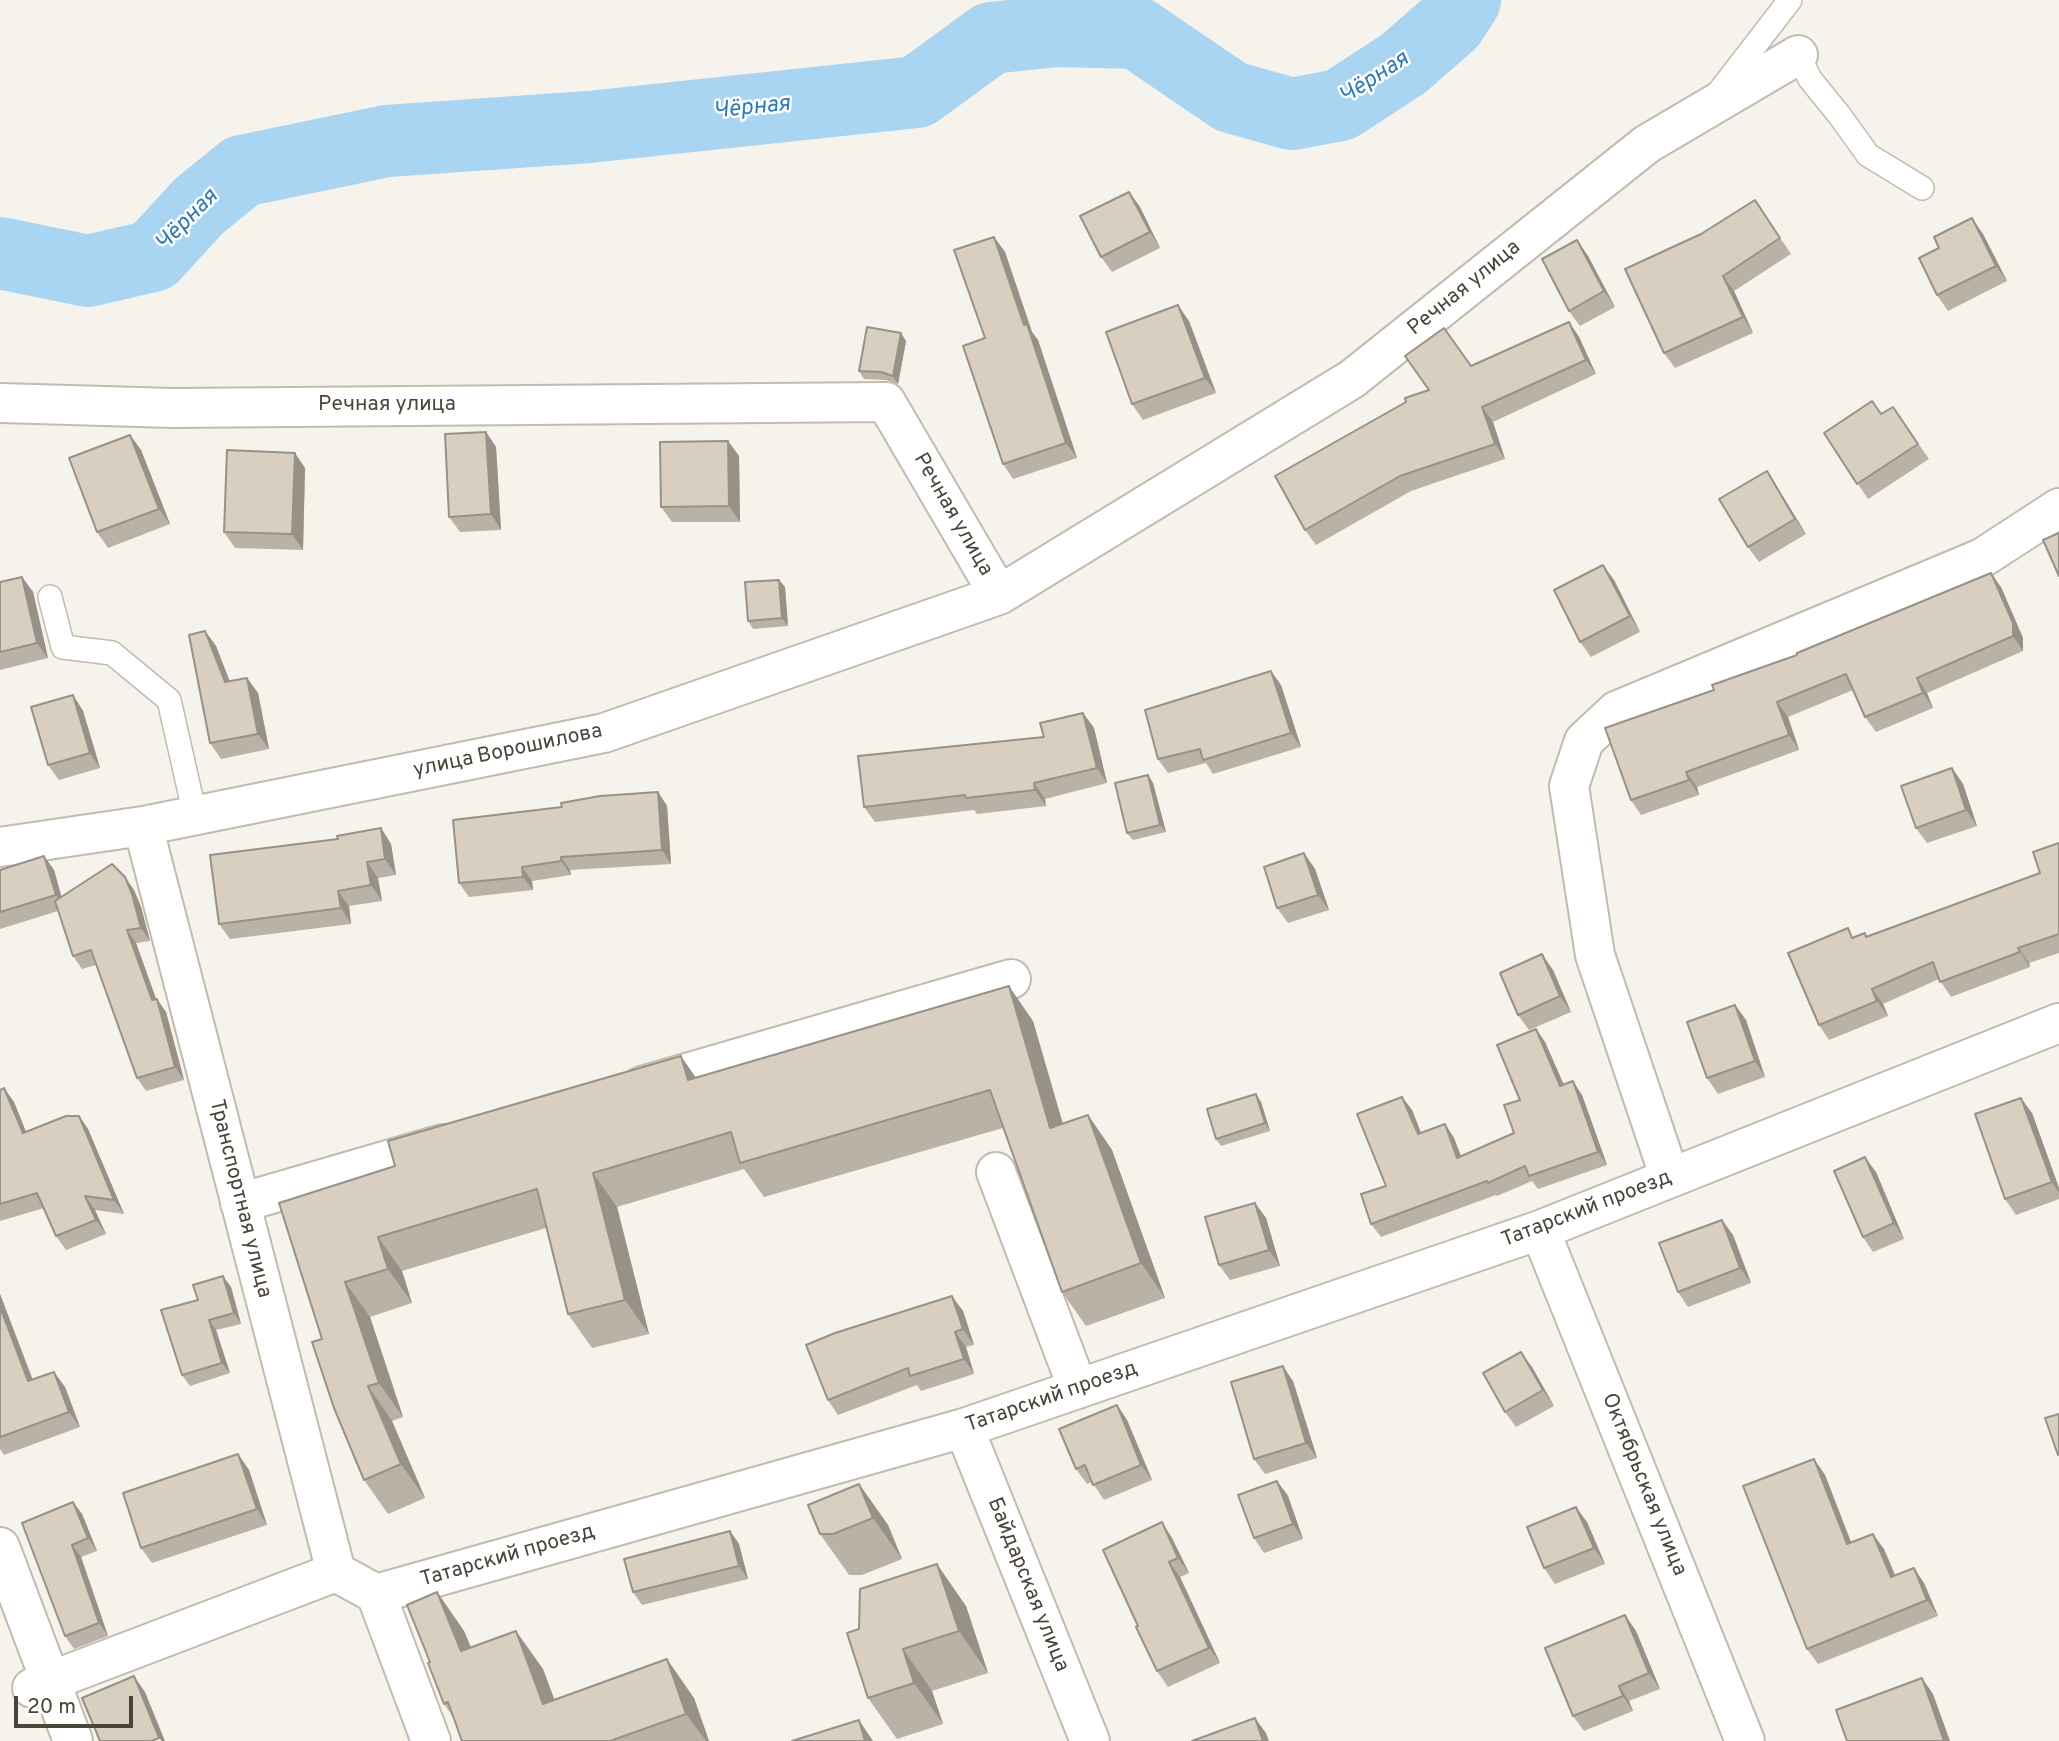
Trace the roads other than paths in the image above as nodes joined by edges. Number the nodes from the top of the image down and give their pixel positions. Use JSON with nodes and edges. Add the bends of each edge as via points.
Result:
{"nodes":[{"id":1,"x":1790,"y":0,"type":"edge"},
{"id":2,"x":1798,"y":55,"type":"joint"},
{"id":3,"x":1706,"y":109,"type":"junction"},
{"id":4,"x":1922,"y":188,"type":"dead end"},
{"id":5,"x":0,"y":403,"type":"edge"},
{"id":6,"x":2059,"y":508,"type":"edge"},
{"id":7,"x":999,"y":595,"type":"junction"},
{"id":8,"x":50,"y":597,"type":"dead end"},
{"id":9,"x":195,"y":815,"type":"junction"},
{"id":10,"x":143,"y":826,"type":"junction"},
{"id":11,"x":0,"y":847,"type":"edge"},
{"id":12,"x":1011,"y":979,"type":"dead end"},
{"id":13,"x":2059,"y":1023,"type":"edge"},
{"id":14,"x":612,"y":1095,"type":"edge"},
{"id":15,"x":479,"y":1133,"type":"edge"},
{"id":16,"x":996,"y":1172,"type":"dead end"},
{"id":17,"x":1670,"y":1178,"type":"junction"},
{"id":18,"x":240,"y":1203,"type":"junction"},
{"id":19,"x":1540,"y":1230,"type":"junction"},
{"id":20,"x":1078,"y":1389,"type":"junction"},
{"id":21,"x":964,"y":1428,"type":"junction"},
{"id":22,"x":0,"y":1547,"type":"edge"},
{"id":23,"x":336,"y":1572,"type":"junction"},
{"id":24,"x":376,"y":1594,"type":"junction"},
{"id":25,"x":42,"y":1685,"type":"junction"},
{"id":26,"x":73,"y":1741,"type":"edge"},
{"id":27,"x":431,"y":1741,"type":"edge"},
{"id":28,"x":1090,"y":1741,"type":"edge"},
{"id":29,"x":1745,"y":1741,"type":"edge"}],
"edges":[{"from":1,"to":3,"type":"lane"},
{"from":2,"to":3,"type":"street","name":"Речная улица"},
{"from":2,"to":4,"type":"lane","via":[[1810,79],[1868,155]]},
{"from":3,"to":7,"type":"street","name":"Речная улица","via":[[1647,144],[1352,379]]},
{"from":5,"to":7,"type":"street","name":"Речная улица","via":[[173,408],[886,402]]},
{"from":6,"to":17,"type":"street","via":[[1982,558],[1616,711],[1584,741],[1569,786],[1595,955]]},
{"from":7,"to":9,"type":"street","name":"улица Ворошилова","via":[[604,733]]},
{"from":8,"to":9,"type":"lane","via":[[64,646],[112,653],[169,700]]},
{"from":9,"to":10,"type":"street","name":"улица Ворошилова"},
{"from":10,"to":11,"type":"street","name":"улица Ворошилова"},
{"from":10,"to":18,"type":"street","name":"Транспортная улица"},
{"from":12,"to":14,"type":"street"},
{"from":13,"to":17,"type":"street","name":"Татарский проезд"},
{"from":15,"to":18,"type":"street"},
{"from":16,"to":20,"type":"street"},
{"from":17,"to":19,"type":"street","name":"Татарский проезд"},
{"from":18,"to":23,"type":"street","name":"Транспортная улица"},
{"from":19,"to":20,"type":"street","name":"Татарский проезд"},
{"from":19,"to":29,"type":"street","name":"Октябрьская улица"},
{"from":20,"to":21,"type":"street","name":"Татарский проезд"},
{"from":21,"to":24,"type":"street","name":"Татарский проезд"},
{"from":21,"to":28,"type":"street","name":"Байдарская улица"},
{"from":22,"to":25,"type":"street"},
{"from":23,"to":24,"type":"street"},
{"from":23,"to":25,"type":"street"},
{"from":24,"to":27,"type":"street"},
{"from":25,"to":26,"type":"street"}]}
